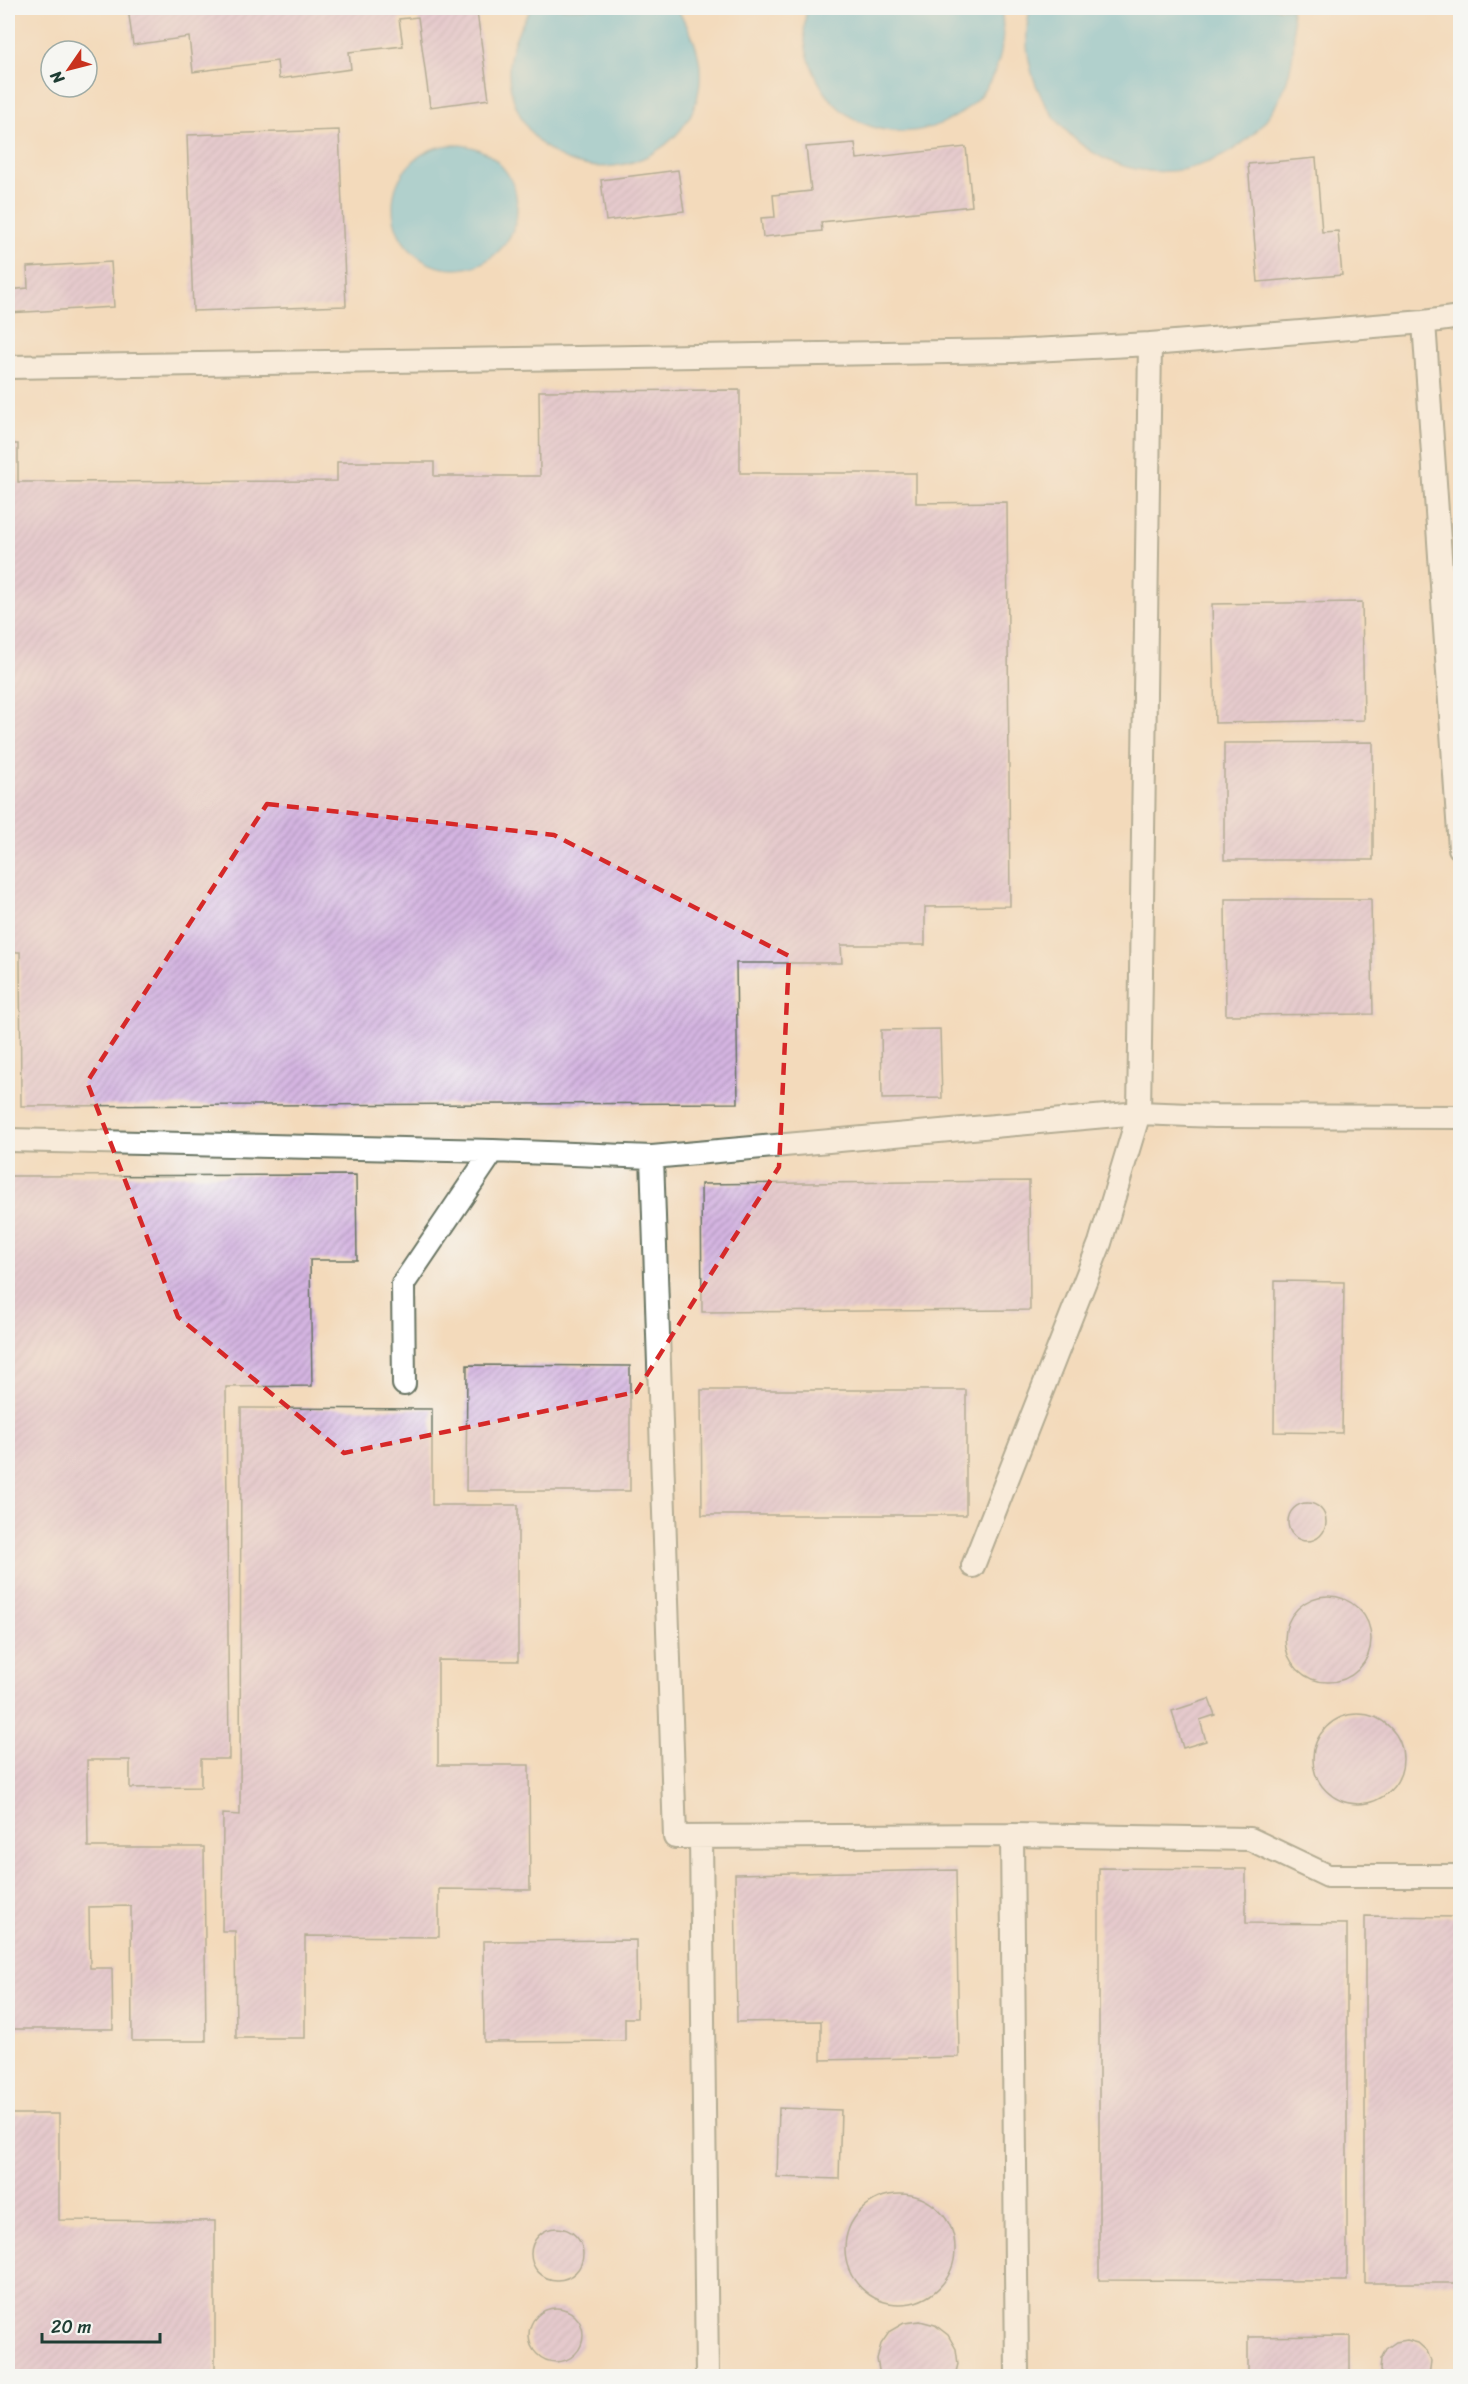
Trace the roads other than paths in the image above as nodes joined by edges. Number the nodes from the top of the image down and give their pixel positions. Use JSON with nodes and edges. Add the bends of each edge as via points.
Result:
{"nodes":[{"id":1,"x":1461,"y":317,"type":"edge"},
{"id":2,"x":1424,"y":322,"type":"junction"},
{"id":3,"x":1150,"y":344,"type":"junction"},
{"id":4,"x":8,"y":367,"type":"edge"},
{"id":5,"x":1461,"y":848,"type":"edge"},
{"id":6,"x":1139,"y":1113,"type":"junction"},
{"id":7,"x":1461,"y":1117,"type":"edge"},
{"id":8,"x":8,"y":1140,"type":"edge"},
{"id":9,"x":493,"y":1151,"type":"junction"},
{"id":10,"x":652,"y":1157,"type":"junction"},
{"id":11,"x":404,"y":1384,"type":"dead end"},
{"id":12,"x":973,"y":1566,"type":"dead end"},
{"id":13,"x":1012,"y":1835,"type":"junction"},
{"id":14,"x":701,"y":1837,"type":"junction"},
{"id":15,"x":1461,"y":1876,"type":"edge"},
{"id":16,"x":707,"y":2376,"type":"edge"},
{"id":17,"x":1017,"y":2376,"type":"edge"}],
"edges":[{"from":1,"to":2,"type":"lane"},
{"from":2,"to":3,"type":"lane"},
{"from":2,"to":5,"type":"lane"},
{"from":3,"to":4,"type":"lane","via":[[1013,351]]},
{"from":3,"to":6,"type":"lane"},
{"from":6,"to":7,"type":"lane"},
{"from":6,"to":10,"type":"lane"},
{"from":6,"to":12,"type":"lane","via":[[1100,1243]]},
{"from":8,"to":9,"type":"lane"},
{"from":9,"to":10,"type":"lane"},
{"from":9,"to":11,"type":"lane","via":[[403,1284]]},
{"from":10,"to":14,"type":"lane","via":[[675,1837]]},
{"from":13,"to":14,"type":"lane"},
{"from":13,"to":15,"type":"lane","via":[[1250,1839],[1328,1876]]},
{"from":13,"to":17,"type":"lane"},
{"from":14,"to":16,"type":"lane"}]}
